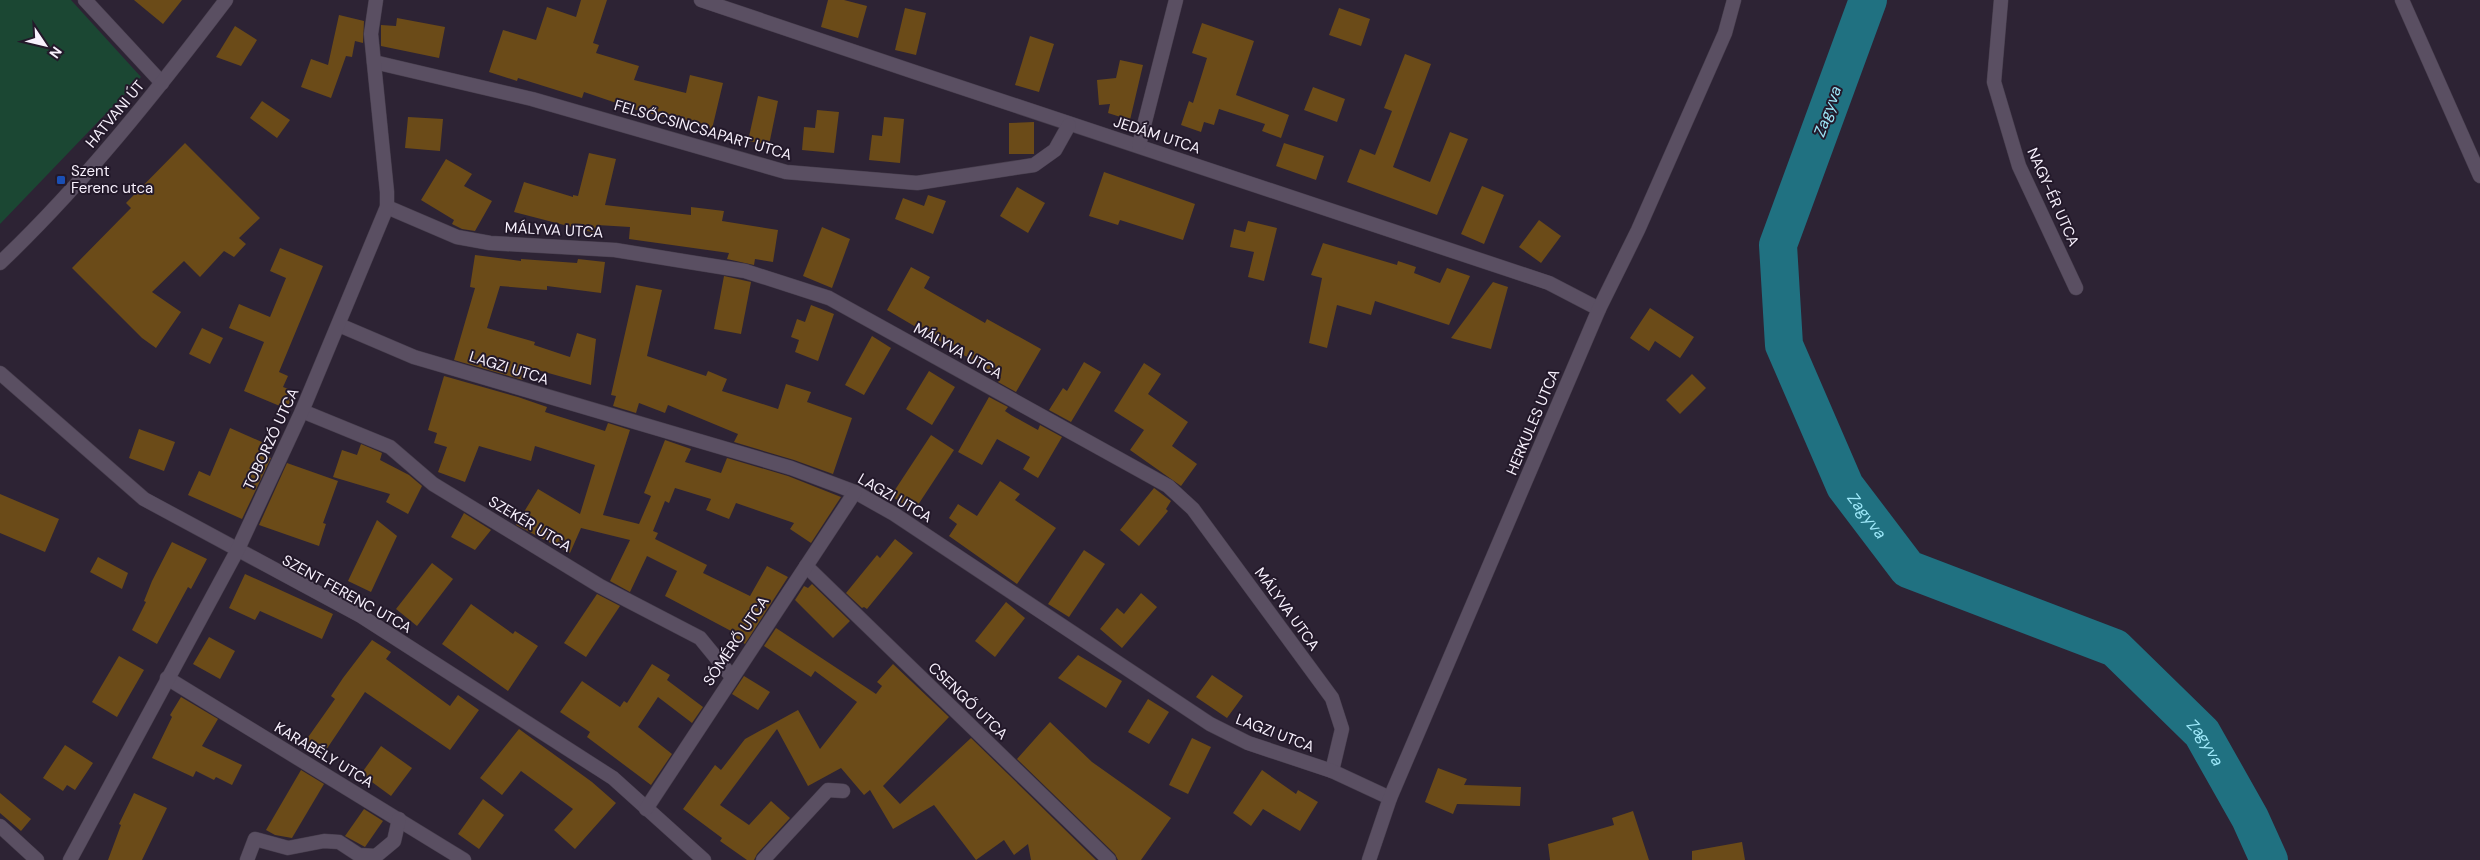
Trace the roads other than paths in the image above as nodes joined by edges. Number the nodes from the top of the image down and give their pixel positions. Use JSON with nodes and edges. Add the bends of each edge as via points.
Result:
{"nodes":[{"id":1,"x":85,"y":0,"type":"edge"},
{"id":2,"x":226,"y":0,"type":"edge"},
{"id":3,"x":376,"y":0,"type":"edge"},
{"id":4,"x":701,"y":0,"type":"edge"},
{"id":5,"x":1176,"y":0,"type":"edge"},
{"id":6,"x":1734,"y":0,"type":"edge"},
{"id":7,"x":2000,"y":0,"type":"edge"},
{"id":8,"x":2402,"y":0,"type":"edge"},
{"id":9,"x":374,"y":62,"type":"junction"},
{"id":10,"x":162,"y":83,"type":"junction"},
{"id":11,"x":1069,"y":125,"type":"junction"},
{"id":12,"x":1139,"y":145,"type":"junction"},
{"id":13,"x":2480,"y":176,"type":"edge"},
{"id":14,"x":386,"y":207,"type":"junction"},
{"id":15,"x":0,"y":263,"type":"edge"},
{"id":16,"x":2076,"y":288,"type":"dead end"},
{"id":17,"x":1600,"y":309,"type":"junction"},
{"id":18,"x":339,"y":325,"type":"junction"},
{"id":19,"x":0,"y":373,"type":"edge"},
{"id":20,"x":302,"y":412,"type":"junction"},
{"id":21,"x":855,"y":492,"type":"junction"},
{"id":22,"x":236,"y":551,"type":"junction"},
{"id":23,"x":806,"y":566,"type":"junction"},
{"id":24,"x":732,"y":677,"type":"junction"},
{"id":25,"x":167,"y":678,"type":"junction"},
{"id":26,"x":1332,"y":771,"type":"junction"},
{"id":27,"x":843,"y":791,"type":"dead end"},
{"id":28,"x":1390,"y":798,"type":"junction"},
{"id":29,"x":646,"y":808,"type":"junction"},
{"id":30,"x":399,"y":819,"type":"junction"},
{"id":31,"x":0,"y":826,"type":"edge"},
{"id":32,"x":37,"y":860,"type":"edge"},
{"id":33,"x":70,"y":860,"type":"edge"},
{"id":34,"x":247,"y":860,"type":"edge"},
{"id":35,"x":464,"y":860,"type":"edge"},
{"id":36,"x":704,"y":860,"type":"edge"},
{"id":37,"x":763,"y":860,"type":"edge"},
{"id":38,"x":1109,"y":860,"type":"edge"},
{"id":39,"x":1369,"y":860,"type":"edge"}],
"edges":[{"from":1,"to":10,"type":"street"},
{"from":2,"to":10,"type":"street","name":"HATVANI ÚT"},
{"from":3,"to":9,"type":"street","name":"TOBORZÓ UTCA","via":[[371,34]]},
{"from":4,"to":11,"type":"street","name":"JEDÁM UTCA"},
{"from":5,"to":12,"type":"street"},
{"from":6,"to":17,"type":"street","name":"HERKULES UTCA","via":[[1702,84]]},
{"from":7,"to":16,"type":"street","name":"NAGY-ÉR UTCA","via":[[1994,82],[2019,166]]},
{"from":8,"to":13,"type":"street"},
{"from":9,"to":11,"type":"street","name":"FELSŐCSINCSAPART UTCA","via":[[532,98],[786,172],[916,183],[1034,166],[1055,150]]},
{"from":9,"to":14,"type":"street","name":"TOBORZÓ UTCA"},
{"from":10,"to":15,"type":"street","name":"HATVANI ÚT","via":[[89,170]]},
{"from":11,"to":12,"type":"street","name":"JEDÁM UTCA"},
{"from":12,"to":17,"type":"street","name":"JEDÁM UTCA","via":[[1549,283]]},
{"from":14,"to":18,"type":"street","name":"TOBORZÓ UTCA"},
{"from":14,"to":26,"type":"street","name":"MÁLYVA UTCA","via":[[457,237],[490,243],[615,250],[745,271],[829,298],[1168,486],[1194,509],[1332,698],[1342,729]]},
{"from":17,"to":28,"type":"street","name":"HERKULES UTCA"},
{"from":18,"to":20,"type":"street","name":"TOBORZÓ UTCA"},
{"from":18,"to":21,"type":"street","name":"LAGZI UTCA","via":[[414,357],[791,468]]},
{"from":19,"to":22,"type":"street","name":"SZENT FERENC UTCA","via":[[144,499]]},
{"from":20,"to":22,"type":"street","name":"TOBORZÓ UTCA"},
{"from":20,"to":24,"type":"street","name":"SZEKÉR UTCA","via":[[390,447],[433,484],[600,586],[700,638]]},
{"from":21,"to":23,"type":"street","name":"SÓMÉRŐ UTCA"},
{"from":21,"to":26,"type":"street","name":"LAGZI UTCA","via":[[894,514],[1210,724],[1248,743]]},
{"from":22,"to":25,"type":"street","name":"TOBORZÓ UTCA"},
{"from":22,"to":29,"type":"street","name":"SZENT FERENC UTCA","via":[[361,616],[612,778]]},
{"from":23,"to":24,"type":"street","name":"SÓMÉRŐ UTCA"},
{"from":23,"to":38,"type":"street","name":"CSENGŐ UTCA"},
{"from":24,"to":29,"type":"street","name":"SÓMÉRŐ UTCA"},
{"from":25,"to":30,"type":"street","name":"KARABÉLY UTCA"},
{"from":25,"to":33,"type":"street","name":"TOBORZÓ UTCA"},
{"from":26,"to":28,"type":"street","name":"LAGZI UTCA"},
{"from":27,"to":37,"type":"street","via":[[828,790]]},
{"from":28,"to":39,"type":"street","name":"HERKULES UTCA"},
{"from":29,"to":36,"type":"street","name":"SZENT FERENC UTCA"},
{"from":30,"to":34,"type":"street","via":[[394,841],[376,856],[360,855],[339,842],[324,841],[288,848],[255,839]]},
{"from":30,"to":35,"type":"street","name":"KARABÉLY UTCA"},
{"from":31,"to":32,"type":"street"}]}
